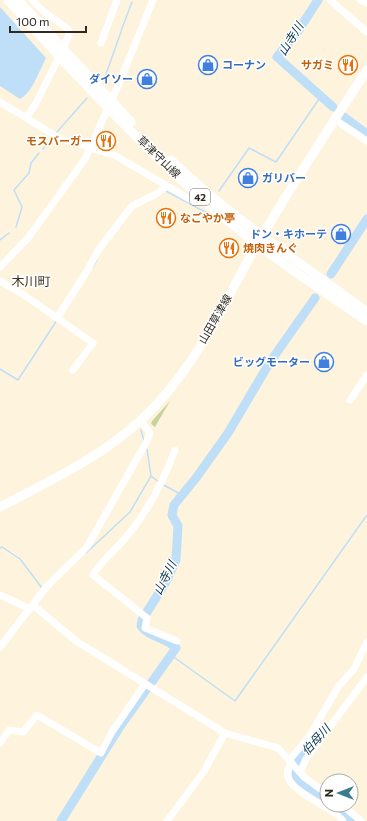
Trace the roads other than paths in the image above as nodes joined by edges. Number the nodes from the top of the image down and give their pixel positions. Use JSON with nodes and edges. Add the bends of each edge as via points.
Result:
{"nodes":[{"id":1,"x":8,"y":0,"type":"edge"},
{"id":2,"x":18,"y":0,"type":"edge"},
{"id":3,"x":32,"y":0,"type":"edge"},
{"id":4,"x":117,"y":0,"type":"edge"},
{"id":5,"x":153,"y":0,"type":"edge"},
{"id":6,"x":330,"y":0,"type":"edge"},
{"id":7,"x":360,"y":0,"type":"edge"},
{"id":8,"x":367,"y":3,"type":"edge"},
{"id":9,"x":367,"y":32,"type":"edge"},
{"id":10,"x":101,"y":43,"type":"dead end"},
{"id":11,"x":59,"y":51,"type":"junction"},
{"id":12,"x":365,"y":75,"type":"edge"},
{"id":13,"x":0,"y":102,"type":"edge"},
{"id":14,"x":110,"y":105,"type":"junction"},
{"id":15,"x":26,"y":118,"type":"junction"},
{"id":16,"x":334,"y":119,"type":"junction"},
{"id":17,"x":367,"y":141,"type":"edge"},
{"id":18,"x":90,"y":148,"type":"junction"},
{"id":19,"x":166,"y":187,"type":"junction"},
{"id":20,"x":202,"y":199,"type":"junction"},
{"id":21,"x":260,"y":240,"type":"junction"},
{"id":22,"x":0,"y":267,"type":"edge"},
{"id":23,"x":0,"y":281,"type":"edge"},
{"id":24,"x":367,"y":312,"type":"edge"},
{"id":25,"x":57,"y":318,"type":"junction"},
{"id":26,"x":367,"y":321,"type":"edge"},
{"id":27,"x":73,"y":370,"type":"dead end"},
{"id":28,"x":367,"y":375,"type":"edge"},
{"id":29,"x":350,"y":400,"type":"dead end"},
{"id":30,"x":141,"y":421,"type":"junction"},
{"id":31,"x":175,"y":450,"type":"dead end"},
{"id":32,"x":0,"y":508,"type":"edge"},
{"id":33,"x":0,"y":595,"type":"edge"},
{"id":34,"x":31,"y":607,"type":"junction"},
{"id":35,"x":177,"y":641,"type":"dead end"},
{"id":36,"x":367,"y":642,"type":"edge"},
{"id":37,"x":0,"y":647,"type":"edge"},
{"id":38,"x":367,"y":677,"type":"edge"},
{"id":39,"x":145,"y":684,"type":"junction"},
{"id":40,"x":225,"y":733,"type":"junction"},
{"id":41,"x":0,"y":743,"type":"edge"},
{"id":42,"x":291,"y":761,"type":"junction"},
{"id":43,"x":300,"y":772,"type":"junction"},
{"id":44,"x":319,"y":789,"type":"edge"},
{"id":45,"x":352,"y":813,"type":"edge"},
{"id":46,"x":167,"y":821,"type":"edge"},
{"id":47,"x":343,"y":821,"type":"edge"},
{"id":48,"x":361,"y":821,"type":"edge"}],
"edges":[{"from":1,"to":11,"type":"main road","name":"草津守山線","number":"42"},
{"from":2,"to":11,"type":"main road","name":"草津守山線","number":"42"},
{"from":3,"to":11,"type":"street","via":[[68,29],[69,35]]},
{"from":4,"to":10,"type":"street"},
{"from":5,"to":14,"type":"street"},
{"from":6,"to":9,"type":"street"},
{"from":7,"to":8,"type":"street"},
{"from":11,"to":14,"type":"main road","name":"草津守山線","number":"42"},
{"from":11,"to":15,"type":"street","via":[[35,105]]},
{"from":12,"to":16,"type":"main road","name":"山田草津線"},
{"from":13,"to":15,"type":"street"},
{"from":14,"to":18,"type":"street"},
{"from":14,"to":20,"type":"main road","name":"草津守山線","number":"42"},
{"from":14,"to":21,"type":"main road","name":"草津守山線","number":"42"},
{"from":15,"to":18,"type":"street","via":[[59,138]]},
{"from":16,"to":17,"type":"street"},
{"from":16,"to":21,"type":"main road","name":"山田草津線"},
{"from":18,"to":19,"type":"street","via":[[116,156]]},
{"from":18,"to":22,"type":"street","via":[[85,159],[28,238]]},
{"from":19,"to":20,"type":"street","via":[[191,200]]},
{"from":19,"to":25,"type":"street","via":[[132,206],[99,249],[88,271]]},
{"from":20,"to":21,"type":"main road","name":"草津守山線","number":"42"},
{"from":21,"to":24,"type":"main road","name":"草津守山線","number":"42"},
{"from":21,"to":26,"type":"main road","name":"草津守山線","number":"42"},
{"from":21,"to":30,"type":"main road","name":"山田草津線","via":[[192,360],[162,400]]},
{"from":23,"to":25,"type":"street"},
{"from":25,"to":27,"type":"street","via":[[93,343]]},
{"from":28,"to":29,"type":"street"},
{"from":30,"to":32,"type":"main road","name":"山田草津線","via":[[87,461]]},
{"from":30,"to":34,"type":"street","via":[[150,433],[147,442],[87,546]]},
{"from":31,"to":35,"type":"street","via":[[164,480],[151,504],[93,575],[147,618],[145,628]]},
{"from":33,"to":34,"type":"street"},
{"from":34,"to":37,"type":"street"},
{"from":34,"to":39,"type":"street","via":[[76,641]]},
{"from":36,"to":42,"type":"street","via":[[354,669],[338,687],[309,737]]},
{"from":38,"to":43,"type":"street","via":[[306,759]]},
{"from":39,"to":40,"type":"street"},
{"from":39,"to":41,"type":"street","via":[[101,752],[37,715],[23,732],[8,730]]},
{"from":40,"to":42,"type":"street","via":[[278,748]]},
{"from":40,"to":46,"type":"street","via":[[203,773]]},
{"from":42,"to":43,"type":"street"},
{"from":42,"to":47,"type":"street","via":[[286,773],[291,784]]},
{"from":43,"to":44,"type":"street"},
{"from":45,"to":48,"type":"street"}]}
